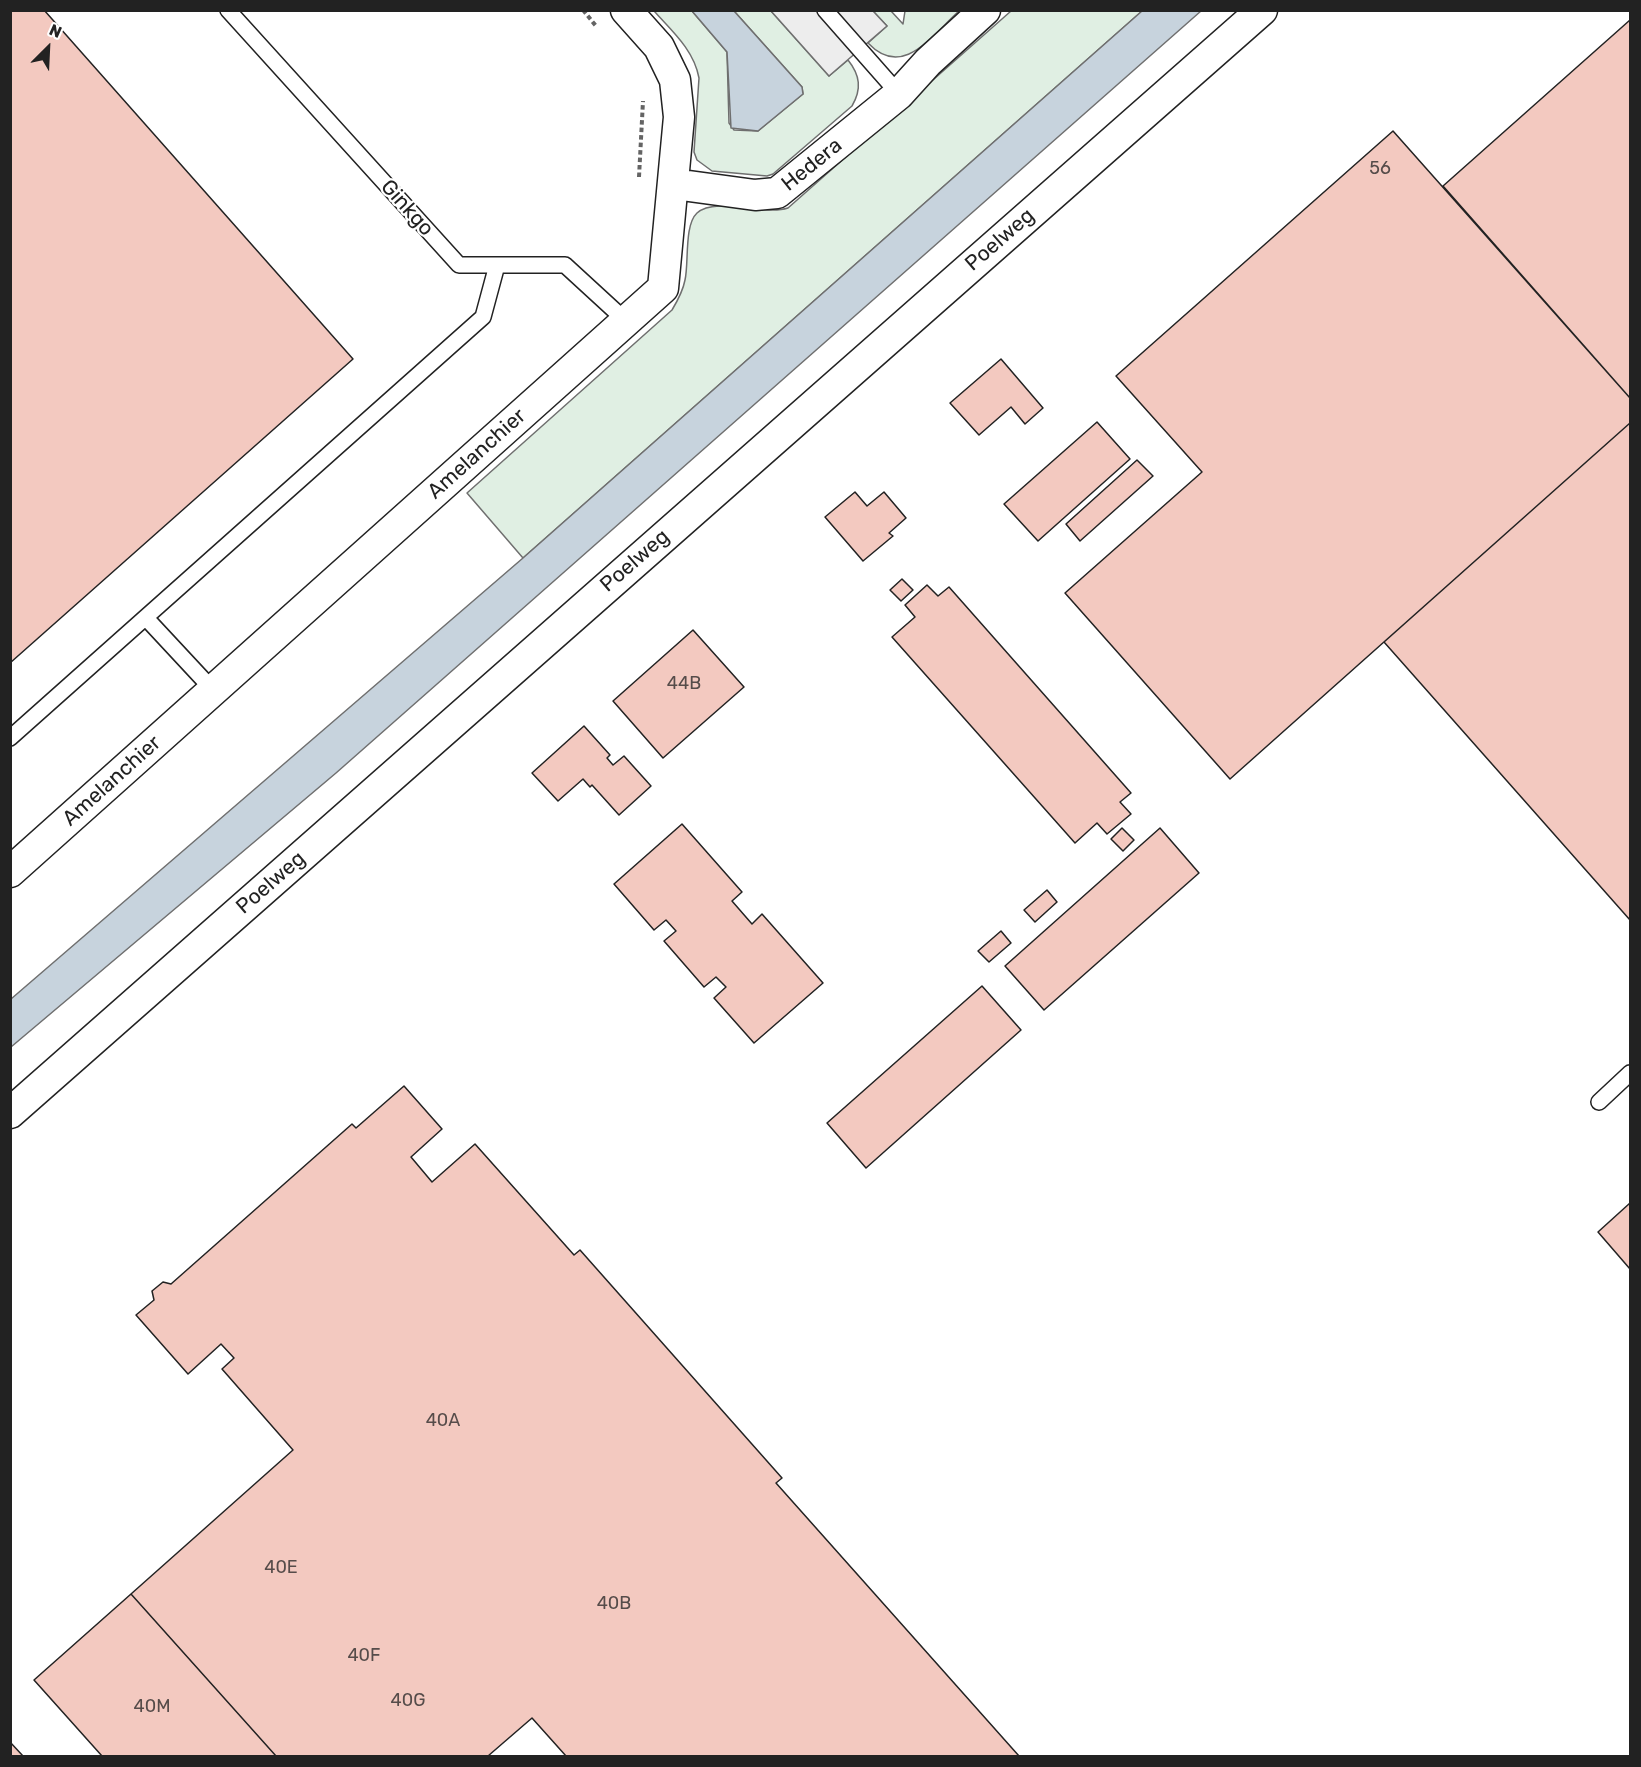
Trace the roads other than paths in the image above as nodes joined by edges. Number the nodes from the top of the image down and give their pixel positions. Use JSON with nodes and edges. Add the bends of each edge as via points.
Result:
{"nodes":[{"id":1,"x":228,"y":10,"type":"edge"},
{"id":2,"x":626,"y":10,"type":"edge"},
{"id":3,"x":825,"y":10,"type":"edge"},
{"id":4,"x":985,"y":10,"type":"edge"},
{"id":5,"x":1262,"y":10,"type":"edge"},
{"id":6,"x":899,"y":94,"type":"junction"},
{"id":7,"x":674,"y":184,"type":"junction"},
{"id":8,"x":497,"y":265,"type":"junction"},
{"id":9,"x":626,"y":321,"type":"junction"},
{"id":10,"x":146,"y":618,"type":"junction"},
{"id":11,"x":213,"y":690,"type":"junction"},
{"id":12,"x":10,"y":738,"type":"edge"},
{"id":13,"x":10,"y":872,"type":"edge"},
{"id":14,"x":1630,"y":1074,"type":"edge"},
{"id":15,"x":1599,"y":1102,"type":"dead end"},
{"id":16,"x":10,"y":1113,"type":"edge"}],
"edges":[{"from":1,"to":8,"type":"lane","name":"Ginkgo","via":[[459,265]]},
{"from":2,"to":7,"type":"street","via":[[659,47],[675,80],[679,117]]},
{"from":3,"to":6,"type":"lane"},
{"from":4,"to":6,"type":"street","name":"Hedera"},
{"from":5,"to":16,"type":"street","name":"Poelweg"},
{"from":6,"to":7,"type":"street","name":"Hedera","via":[[777,193],[754,195]]},
{"from":7,"to":9,"type":"street","name":"Amelanchier","via":[[663,288]]},
{"from":8,"to":9,"type":"lane","name":"Ginkgo","via":[[565,265]]},
{"from":8,"to":10,"type":"lane","via":[[483,316]]},
{"from":9,"to":11,"type":"street","name":"Amelanchier"},
{"from":10,"to":11,"type":"lane"},
{"from":10,"to":12,"type":"lane"},
{"from":11,"to":13,"type":"street","name":"Amelanchier"},
{"from":14,"to":15,"type":"lane"}]}
